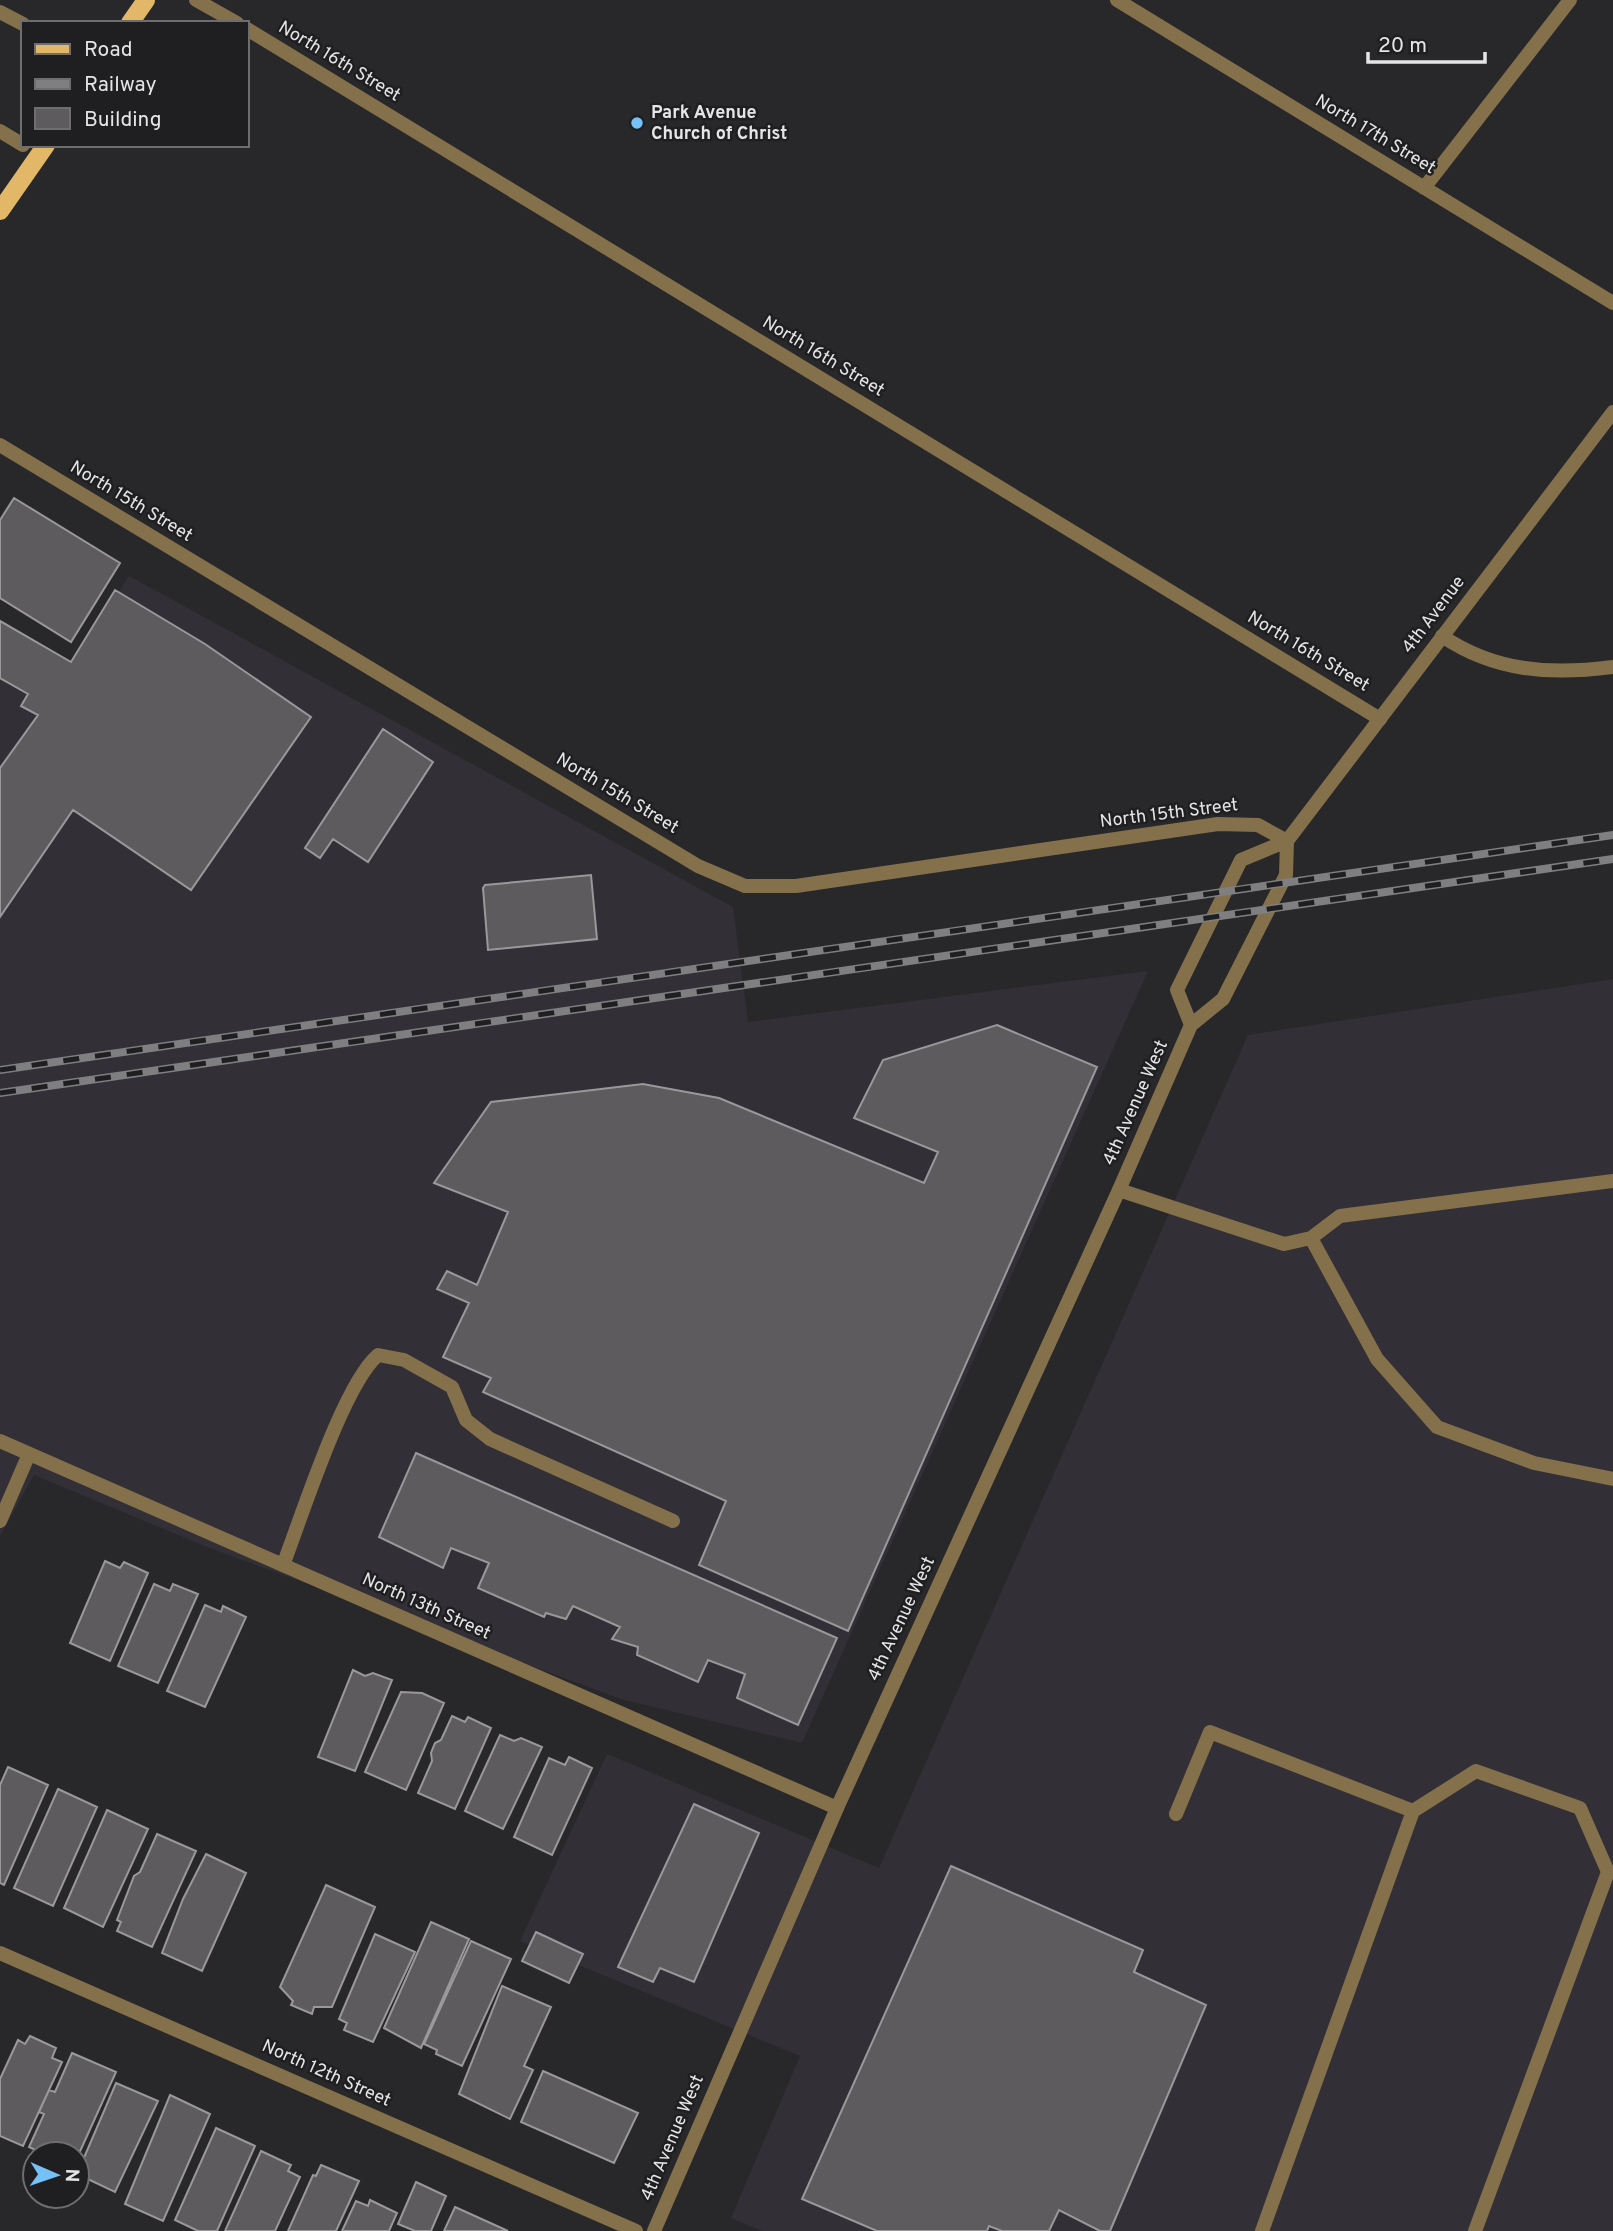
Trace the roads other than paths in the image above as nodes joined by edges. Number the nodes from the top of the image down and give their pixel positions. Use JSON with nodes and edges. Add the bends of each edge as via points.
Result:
{"nodes":[{"id":1,"x":12,"y":0,"type":"edge"},
{"id":2,"x":145,"y":0,"type":"edge"},
{"id":3,"x":195,"y":0,"type":"edge"},
{"id":4,"x":1117,"y":0,"type":"edge"},
{"id":5,"x":1570,"y":0,"type":"edge"},
{"id":6,"x":1,"y":16,"type":"edge"},
{"id":7,"x":131,"y":21,"type":"edge"},
{"id":8,"x":233,"y":21,"type":"edge"},
{"id":9,"x":21,"y":23,"type":"edge"},
{"id":10,"x":248,"y":30,"type":"edge"},
{"id":11,"x":0,"y":131,"type":"edge"},
{"id":12,"x":21,"y":141,"type":"edge"},
{"id":13,"x":33,"y":147,"type":"edge"},
{"id":14,"x":1424,"y":188,"type":"junction"},
{"id":15,"x":0,"y":211,"type":"edge"},
{"id":16,"x":1613,"y":303,"type":"edge"},
{"id":17,"x":1613,"y":412,"type":"edge"},
{"id":18,"x":0,"y":445,"type":"edge"},
{"id":19,"x":1442,"y":636,"type":"junction"},
{"id":20,"x":1613,"y":667,"type":"edge"},
{"id":21,"x":1380,"y":719,"type":"junction"},
{"id":22,"x":1287,"y":841,"type":"junction"},
{"id":23,"x":1191,"y":1025,"type":"junction"},
{"id":24,"x":1613,"y":1181,"type":"edge"},
{"id":25,"x":1119,"y":1190,"type":"junction"},
{"id":26,"x":1311,"y":1238,"type":"junction"},
{"id":27,"x":0,"y":1441,"type":"edge"},
{"id":28,"x":29,"y":1454,"type":"junction"},
{"id":29,"x":1613,"y":1479,"type":"edge"},
{"id":30,"x":0,"y":1521,"type":"edge"},
{"id":31,"x":673,"y":1521,"type":"dead end"},
{"id":32,"x":283,"y":1565,"type":"junction"},
{"id":33,"x":837,"y":1808,"type":"junction"},
{"id":34,"x":1413,"y":1811,"type":"junction"},
{"id":35,"x":1176,"y":1814,"type":"dead end"},
{"id":36,"x":0,"y":1953,"type":"edge"},
{"id":37,"x":636,"y":2231,"type":"edge"},
{"id":38,"x":654,"y":2231,"type":"edge"},
{"id":39,"x":1262,"y":2231,"type":"edge"},
{"id":40,"x":1475,"y":2231,"type":"edge"}],
"edges":[{"from":1,"to":6,"type":"street"},
{"from":2,"to":7,"type":"main road"},
{"from":3,"to":8,"type":"street"},
{"from":4,"to":14,"type":"street","name":"North 17th Street"},
{"from":5,"to":14,"type":"street"},
{"from":6,"to":9,"type":"street"},
{"from":10,"to":21,"type":"street","name":"North 16th Street"},
{"from":11,"to":12,"type":"street"},
{"from":13,"to":15,"type":"main road"},
{"from":14,"to":16,"type":"street","name":"North 17th Street"},
{"from":17,"to":19,"type":"street","name":"4th Avenue"},
{"from":18,"to":22,"type":"street","name":"North 15th Street","via":[[698,866],[745,886],[796,886],[1218,824],[1258,825]]},
{"from":19,"to":20,"type":"street","via":[[1467,653],[1535,671]]},
{"from":19,"to":21,"type":"street","name":"4th Avenue"},
{"from":21,"to":22,"type":"street","name":"4th Avenue"},
{"from":22,"to":23,"type":"street","via":[[1286,875],[1223,999]]},
{"from":22,"to":23,"type":"street","via":[[1241,860],[1177,989]]},
{"from":23,"to":25,"type":"street","name":"4th Avenue West"},
{"from":24,"to":26,"type":"street","via":[[1340,1216]]},
{"from":25,"to":26,"type":"street","via":[[1284,1244]]},
{"from":25,"to":33,"type":"street","name":"4th Avenue West"},
{"from":26,"to":29,"type":"street","via":[[1377,1359],[1437,1427],[1534,1463]]},
{"from":27,"to":28,"type":"street","name":"North 13th Street"},
{"from":28,"to":30,"type":"street"},
{"from":28,"to":32,"type":"street","name":"North 13th Street"},
{"from":31,"to":32,"type":"street","via":[[490,1439],[466,1420],[452,1387],[404,1360],[378,1355],[364,1367],[340,1420]]},
{"from":32,"to":33,"type":"street","name":"North 13th Street"},
{"from":33,"to":38,"type":"street","name":"4th Avenue West"},
{"from":34,"to":35,"type":"street","via":[[1210,1732]]},
{"from":34,"to":39,"type":"street"},
{"from":34,"to":40,"type":"street","via":[[1476,1771],[1580,1808],[1608,1872]]},
{"from":36,"to":37,"type":"street","name":"North 12th Street"}]}
